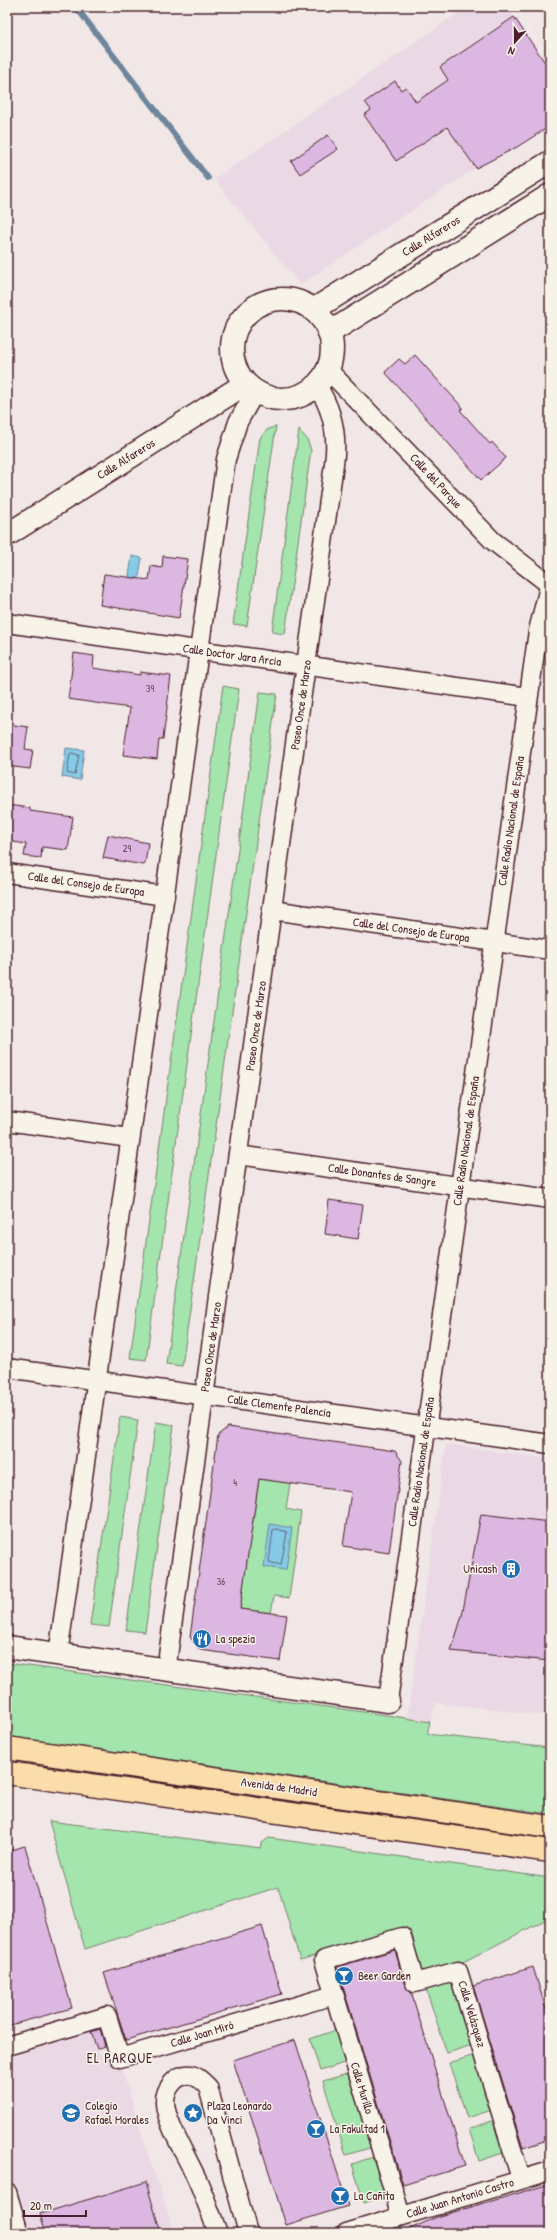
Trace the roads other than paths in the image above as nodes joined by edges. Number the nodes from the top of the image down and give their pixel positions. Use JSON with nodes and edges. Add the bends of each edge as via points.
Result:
{"nodes":[{"id":1,"x":550,"y":162,"type":"edge"},
{"id":2,"x":550,"y":195,"type":"edge"},
{"id":3,"x":313,"y":310,"type":"junction"},
{"id":4,"x":330,"y":333,"type":"junction"},
{"id":5,"x":323,"y":378,"type":"junction"},
{"id":6,"x":250,"y":388,"type":"junction"},
{"id":7,"x":7,"y":535,"type":"edge"},
{"id":8,"x":550,"y":584,"type":"edge"},
{"id":9,"x":7,"y":623,"type":"edge"},
{"id":10,"x":199,"y":650,"type":"junction"},
{"id":11,"x":306,"y":665,"type":"junction"},
{"id":12,"x":528,"y":697,"type":"junction"},
{"id":13,"x":7,"y":874,"type":"edge"},
{"id":14,"x":165,"y":896,"type":"junction"},
{"id":15,"x":272,"y":910,"type":"junction"},
{"id":16,"x":494,"y":942,"type":"junction"},
{"id":17,"x":550,"y":950,"type":"edge"},
{"id":18,"x":7,"y":1121,"type":"edge"},
{"id":19,"x":130,"y":1138,"type":"junction"},
{"id":20,"x":238,"y":1155,"type":"junction"},
{"id":21,"x":460,"y":1186,"type":"junction"},
{"id":22,"x":550,"y":1199,"type":"edge"},
{"id":23,"x":7,"y":1368,"type":"edge"},
{"id":24,"x":97,"y":1381,"type":"junction"},
{"id":25,"x":204,"y":1396,"type":"junction"},
{"id":26,"x":426,"y":1427,"type":"junction"},
{"id":27,"x":550,"y":1444,"type":"edge"},
{"id":28,"x":7,"y":1647,"type":"edge"},
{"id":29,"x":58,"y":1655,"type":"junction"},
{"id":30,"x":166,"y":1670,"type":"junction"},
{"id":31,"x":388,"y":1701,"type":"joint"},
{"id":32,"x":7,"y":1748,"type":"edge"},
{"id":33,"x":7,"y":1773,"type":"edge"},
{"id":34,"x":550,"y":1827,"type":"edge"},
{"id":35,"x":550,"y":1851,"type":"edge"},
{"id":36,"x":324,"y":1960,"type":"joint"},
{"id":37,"x":334,"y":1995,"type":"junction"},
{"id":38,"x":7,"y":2046,"type":"edge"},
{"id":39,"x":550,"y":2170,"type":"edge"},
{"id":40,"x":521,"y":2179,"type":"junction"},
{"id":41,"x":7,"y":2192,"type":"edge"},
{"id":42,"x":400,"y":2216,"type":"junction"},
{"id":43,"x":19,"y":2233,"type":"edge"},
{"id":44,"x":218,"y":2233,"type":"edge"},
{"id":45,"x":248,"y":2233,"type":"edge"},
{"id":46,"x":346,"y":2233,"type":"edge"}],
"edges":[{"from":1,"to":3,"type":"street","name":"Calle Alfareros"},
{"from":2,"to":4,"type":"street"},
{"from":3,"to":4,"type":"street","via":[[323,320]]},
{"from":3,"to":6,"type":"street","via":[[293,300],[278,299],[264,302],[245,315],[236,328],[231,349],[234,364]]},
{"from":4,"to":5,"type":"street","via":[[332,352]]},
{"from":5,"to":6,"type":"street","via":[[301,396],[283,400],[264,397]]},
{"from":5,"to":8,"type":"street","name":"Calle del Parque","via":[[493,541]]},
{"from":5,"to":11,"type":"street","name":"Paseo Once de Marzo","via":[[336,450]]},
{"from":6,"to":7,"type":"street","name":"Calle Alfareros"},
{"from":6,"to":10,"type":"street","via":[[226,459]]},
{"from":8,"to":12,"type":"street","name":"Calle Radio Nacional de España","via":[[541,615]]},
{"from":9,"to":10,"type":"street","name":"Calle Doctor Jara Arcia"},
{"from":10,"to":11,"type":"street","name":"Calle Doctor Jara Arcia"},
{"from":10,"to":14,"type":"street"},
{"from":11,"to":12,"type":"street","name":"Calle Doctor Jara Arcia"},
{"from":11,"to":15,"type":"street","name":"Paseo Once de Marzo"},
{"from":12,"to":16,"type":"street","name":"Calle Radio Nacional de España"},
{"from":13,"to":14,"type":"street","name":"Calle del Consejo de Europa"},
{"from":14,"to":19,"type":"street"},
{"from":15,"to":16,"type":"street","name":"Calle del Consejo de Europa"},
{"from":15,"to":20,"type":"street","name":"Paseo Once de Marzo"},
{"from":16,"to":17,"type":"street","name":"Calle del Consejo de Europa"},
{"from":16,"to":21,"type":"street","name":"Calle Radio Nacional de España"},
{"from":18,"to":19,"type":"street"},
{"from":19,"to":24,"type":"street"},
{"from":20,"to":21,"type":"street","name":"Calle Donantes de Sangre"},
{"from":20,"to":25,"type":"street","name":"Paseo Once de Marzo"},
{"from":21,"to":22,"type":"street","name":"Calle Donantes de Sangre"},
{"from":21,"to":26,"type":"street","name":"Calle Radio Nacional de España"},
{"from":23,"to":24,"type":"street","name":"Calle Clemente Palencia"},
{"from":24,"to":25,"type":"street","name":"Calle Clemente Palencia"},
{"from":24,"to":29,"type":"street"},
{"from":25,"to":26,"type":"street","name":"Calle Clemente Palencia"},
{"from":25,"to":30,"type":"street","name":"Paseo Once de Marzo"},
{"from":26,"to":27,"type":"street","name":"Calle Clemente Palencia"},
{"from":26,"to":31,"type":"street","name":"Calle Radio Nacional de España"},
{"from":28,"to":29,"type":"street"},
{"from":29,"to":30,"type":"street"},
{"from":30,"to":31,"type":"street"},
{"from":32,"to":34,"type":"main road","name":"Avenida de Madrid"},
{"from":33,"to":35,"type":"main road"},
{"from":36,"to":37,"type":"street","name":"Calle Murillo"},
{"from":36,"to":40,"type":"street","name":"Calle Velázquez","via":[[402,1937],[416,1983],[458,1971]]},
{"from":37,"to":38,"type":"street","name":"Calle Joan Miró","via":[[120,2058],[107,2016]]},
{"from":37,"to":42,"type":"street","name":"Calle Murillo"},
{"from":39,"to":40,"type":"street","name":"Calle Juan Antonio Castro"},
{"from":40,"to":42,"type":"street","name":"Calle Juan Antonio Castro"},
{"from":41,"to":43,"type":"street"},
{"from":42,"to":46,"type":"street","name":"Calle Juan Antonio Castro"},
{"from":44,"to":45,"type":"street","via":[[164,2103],[171,2083],[182,2076],[198,2078],[208,2087]]}]}
